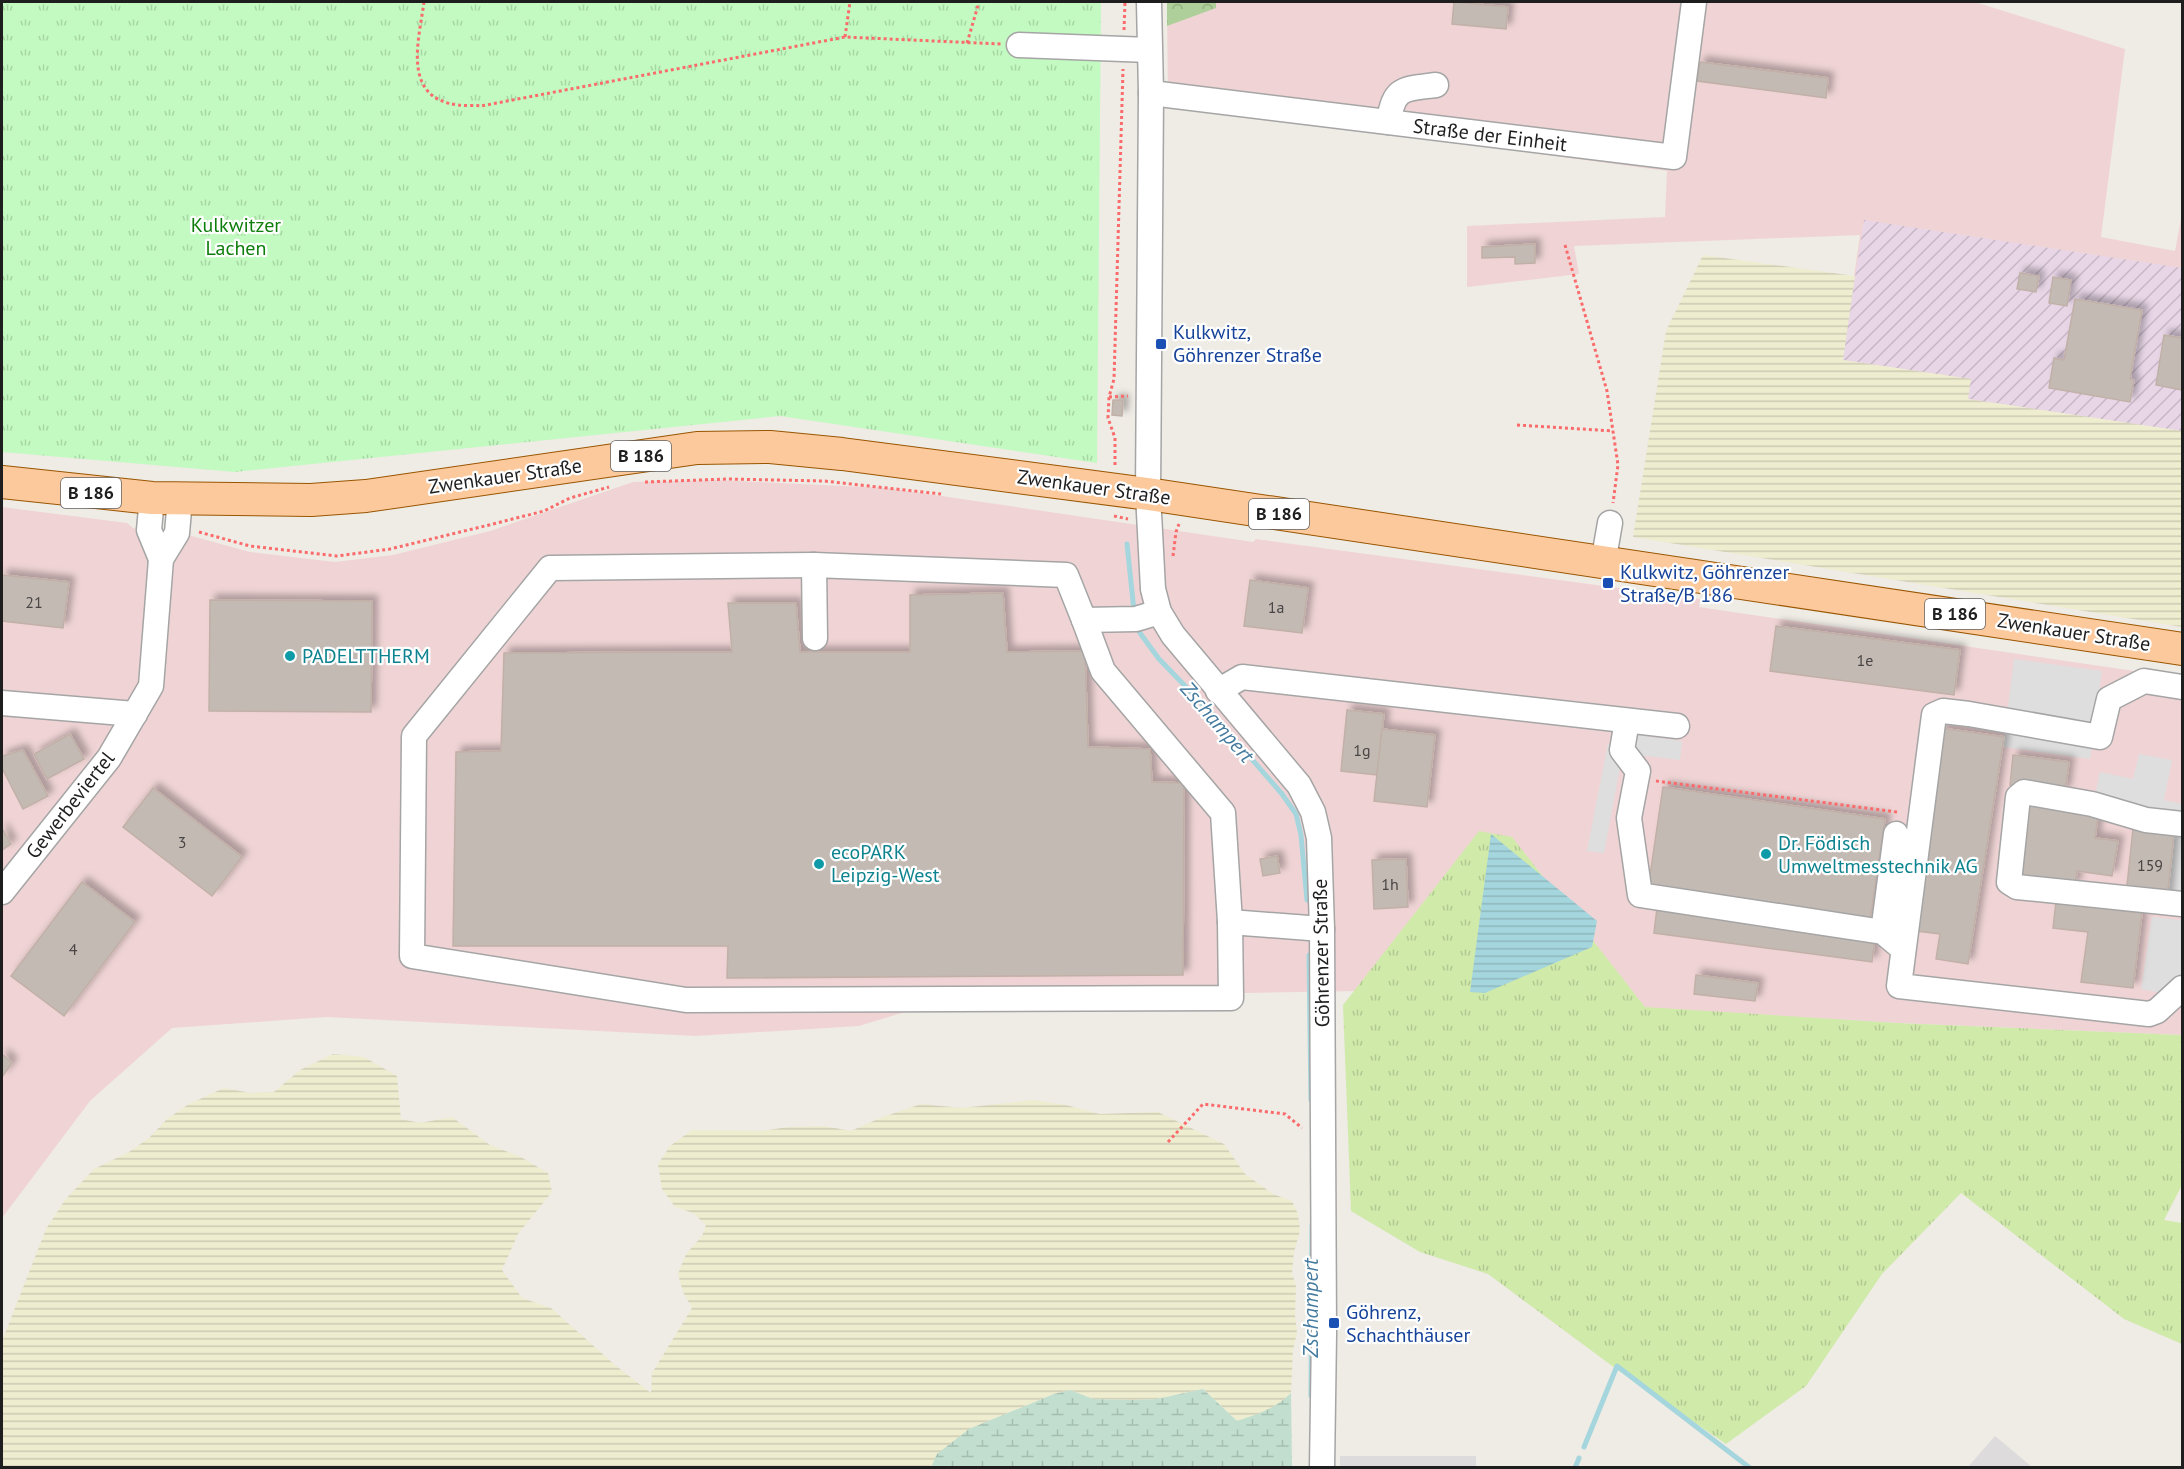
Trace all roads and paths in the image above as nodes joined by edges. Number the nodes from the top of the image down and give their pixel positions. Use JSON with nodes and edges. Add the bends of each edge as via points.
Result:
{"nodes":[{"id":1,"x":424,"y":2,"type":"edge"},
{"id":2,"x":850,"y":2,"type":"edge"},
{"id":3,"x":979,"y":2,"type":"edge"},
{"id":4,"x":1125,"y":2,"type":"edge"},
{"id":5,"x":1149,"y":2,"type":"edge"},
{"id":6,"x":1694,"y":2,"type":"edge"},
{"id":7,"x":845,"y":37,"type":"junction"},
{"id":8,"x":967,"y":43,"type":"junction"},
{"id":9,"x":1019,"y":45,"type":"joint"},
{"id":10,"x":1124,"y":49,"type":"junction"},
{"id":11,"x":1149,"y":50,"type":"junction"},
{"id":12,"x":1436,"y":85,"type":"dead end"},
{"id":13,"x":1151,"y":93,"type":"junction"},
{"id":14,"x":1389,"y":122,"type":"junction"},
{"id":15,"x":1565,"y":245,"type":"dead end"},
{"id":16,"x":1133,"y":390,"type":"dead end"},
{"id":17,"x":1109,"y":396,"type":"junction"},
{"id":18,"x":1517,"y":425,"type":"dead end"},
{"id":19,"x":1613,"y":431,"type":"junction"},
{"id":20,"x":1114,"y":465,"type":"dead end"},
{"id":21,"x":2,"y":482,"type":"edge"},
{"id":22,"x":645,"y":482,"type":"dead end"},
{"id":23,"x":614,"y":486,"type":"dead end"},
{"id":24,"x":946,"y":494,"type":"dead end"},
{"id":25,"x":169,"y":508,"type":"junction"},
{"id":26,"x":1149,"y":509,"type":"junction"},
{"id":27,"x":1106,"y":514,"type":"dead end"},
{"id":28,"x":1610,"y":523,"type":"joint"},
{"id":29,"x":1176,"y":532,"type":"dead end"},
{"id":30,"x":161,"y":559,"type":"junction"},
{"id":31,"x":1603,"y":563,"type":"junction"},
{"id":32,"x":814,"y":566,"type":"junction"},
{"id":33,"x":1160,"y":612,"type":"junction"},
{"id":34,"x":1084,"y":621,"type":"junction"},
{"id":35,"x":815,"y":638,"type":"dead end"},
{"id":36,"x":2182,"y":649,"type":"edge"},
{"id":37,"x":2182,"y":687,"type":"edge"},
{"id":38,"x":1218,"y":691,"type":"junction"},
{"id":39,"x":2,"y":703,"type":"edge"},
{"id":40,"x":135,"y":714,"type":"junction"},
{"id":41,"x":1627,"y":721,"type":"junction"},
{"id":42,"x":1677,"y":726,"type":"dead end"},
{"id":43,"x":1637,"y":778,"type":"junction"},
{"id":44,"x":1921,"y":815,"type":"junction"},
{"id":45,"x":2182,"y":824,"type":"edge"},
{"id":46,"x":1896,"y":834,"type":"dead end"},
{"id":47,"x":2,"y":892,"type":"edge"},
{"id":48,"x":2182,"y":904,"type":"edge"},
{"id":49,"x":1230,"y":922,"type":"junction"},
{"id":50,"x":1322,"y":929,"type":"junction"},
{"id":51,"x":1883,"y":932,"type":"junction"},
{"id":52,"x":1903,"y":949,"type":"junction"},
{"id":53,"x":2182,"y":988,"type":"edge"},
{"id":54,"x":1322,"y":1137,"type":"junction"},
{"id":55,"x":1168,"y":1142,"type":"dead end"},
{"id":56,"x":1322,"y":1467,"type":"edge"}],
"edges":[{"from":1,"to":7,"type":"path","via":[[418,73],[425,89],[439,100],[457,105],[481,105]]},
{"from":2,"to":7,"type":"path"},
{"from":3,"to":8,"type":"path"},
{"from":4,"to":10,"type":"path"},
{"from":5,"to":11,"type":"street"},
{"from":6,"to":14,"type":"street","name":"Straße der Einheit","via":[[1674,157]]},
{"from":7,"to":8,"type":"path"},
{"from":8,"to":9,"type":"path"},
{"from":9,"to":10,"type":"street"},
{"from":10,"to":11,"type":"street"},
{"from":10,"to":17,"type":"path","via":[[1114,379]]},
{"from":11,"to":13,"type":"street"},
{"from":12,"to":14,"type":"street","via":[[1413,88],[1396,96]]},
{"from":13,"to":14,"type":"street","name":"Straße der Einheit"},
{"from":13,"to":26,"type":"street"},
{"from":15,"to":19,"type":"path","via":[[1607,391]]},
{"from":16,"to":17,"type":"path","via":[[1130,396]]},
{"from":17,"to":20,"type":"path"},
{"from":18,"to":19,"type":"path"},
{"from":19,"to":28,"type":"path","via":[[1618,465]]},
{"from":21,"to":25,"type":"main road","name":"Zwenkauer Straße","number":"B 186"},
{"from":22,"to":24,"type":"path","via":[[824,481]]},
{"from":23,"to":25,"type":"path","via":[[570,498],[544,511],[489,525],[390,549],[337,556],[250,546]]},
{"from":25,"to":26,"type":"main road","name":"Zwenkauer Straße","number":"B 186","via":[[366,496],[697,448],[770,447],[842,454]]},
{"from":25,"to":30,"type":"street","name":"Gewerbeviertel","via":[[177,533]]},
{"from":25,"to":30,"type":"street","name":"Gewerbeviertel","via":[[149,530]]},
{"from":26,"to":27,"type":"path"},
{"from":26,"to":29,"type":"path","via":[[1162,526]]},
{"from":26,"to":31,"type":"main road","name":"Zwenkauer Straße","number":"B 186"},
{"from":26,"to":33,"type":"street","name":"Göhrenzer Straße","via":[[1153,588]]},
{"from":28,"to":31,"type":"street"},
{"from":30,"to":40,"type":"street","name":"Gewerbeviertel","via":[[151,686]]},
{"from":31,"to":36,"type":"main road","name":"Zwenkauer Straße","number":"B 186"},
{"from":32,"to":34,"type":"street","via":[[1066,575]]},
{"from":32,"to":35,"type":"street"},
{"from":32,"to":49,"type":"street","via":[[550,568],[414,736],[412,956],[686,1000],[1231,998]]},
{"from":33,"to":34,"type":"street","via":[[1136,619]]},
{"from":33,"to":38,"type":"street","name":"Göhrenzer Straße","via":[[1173,635]]},
{"from":34,"to":49,"type":"street","via":[[1103,671],[1222,813]]},
{"from":37,"to":44,"type":"street","via":[[2144,681],[2109,699],[2100,737],[1943,711],[1934,716]]},
{"from":38,"to":41,"type":"street","via":[[1242,677]]},
{"from":38,"to":50,"type":"street","name":"Göhrenzer Straße","via":[[1299,785],[1313,812],[1319,838]]},
{"from":39,"to":40,"type":"street"},
{"from":40,"to":47,"type":"street","name":"Gewerbeviertel","via":[[109,758]]},
{"from":41,"to":42,"type":"street"},
{"from":41,"to":43,"type":"street","via":[[1622,750],[1638,771]]},
{"from":43,"to":44,"type":"path"},
{"from":43,"to":51,"type":"street","via":[[1629,818],[1640,895]]},
{"from":44,"to":52,"type":"street"},
{"from":45,"to":48,"type":"street","via":[[2146,820],[2092,804],[2024,792],[2018,797],[2009,882],[2017,887]]},
{"from":46,"to":51,"type":"street"},
{"from":49,"to":50,"type":"street"},
{"from":50,"to":54,"type":"street","name":"Göhrenzer Straße"},
{"from":51,"to":52,"type":"street"},
{"from":52,"to":53,"type":"street","via":[[1899,986],[2149,1014]]},
{"from":54,"to":55,"type":"path","via":[[1305,1131],[1285,1114],[1203,1104]]},
{"from":54,"to":56,"type":"street","name":"Göhrenzer Straße"}]}
